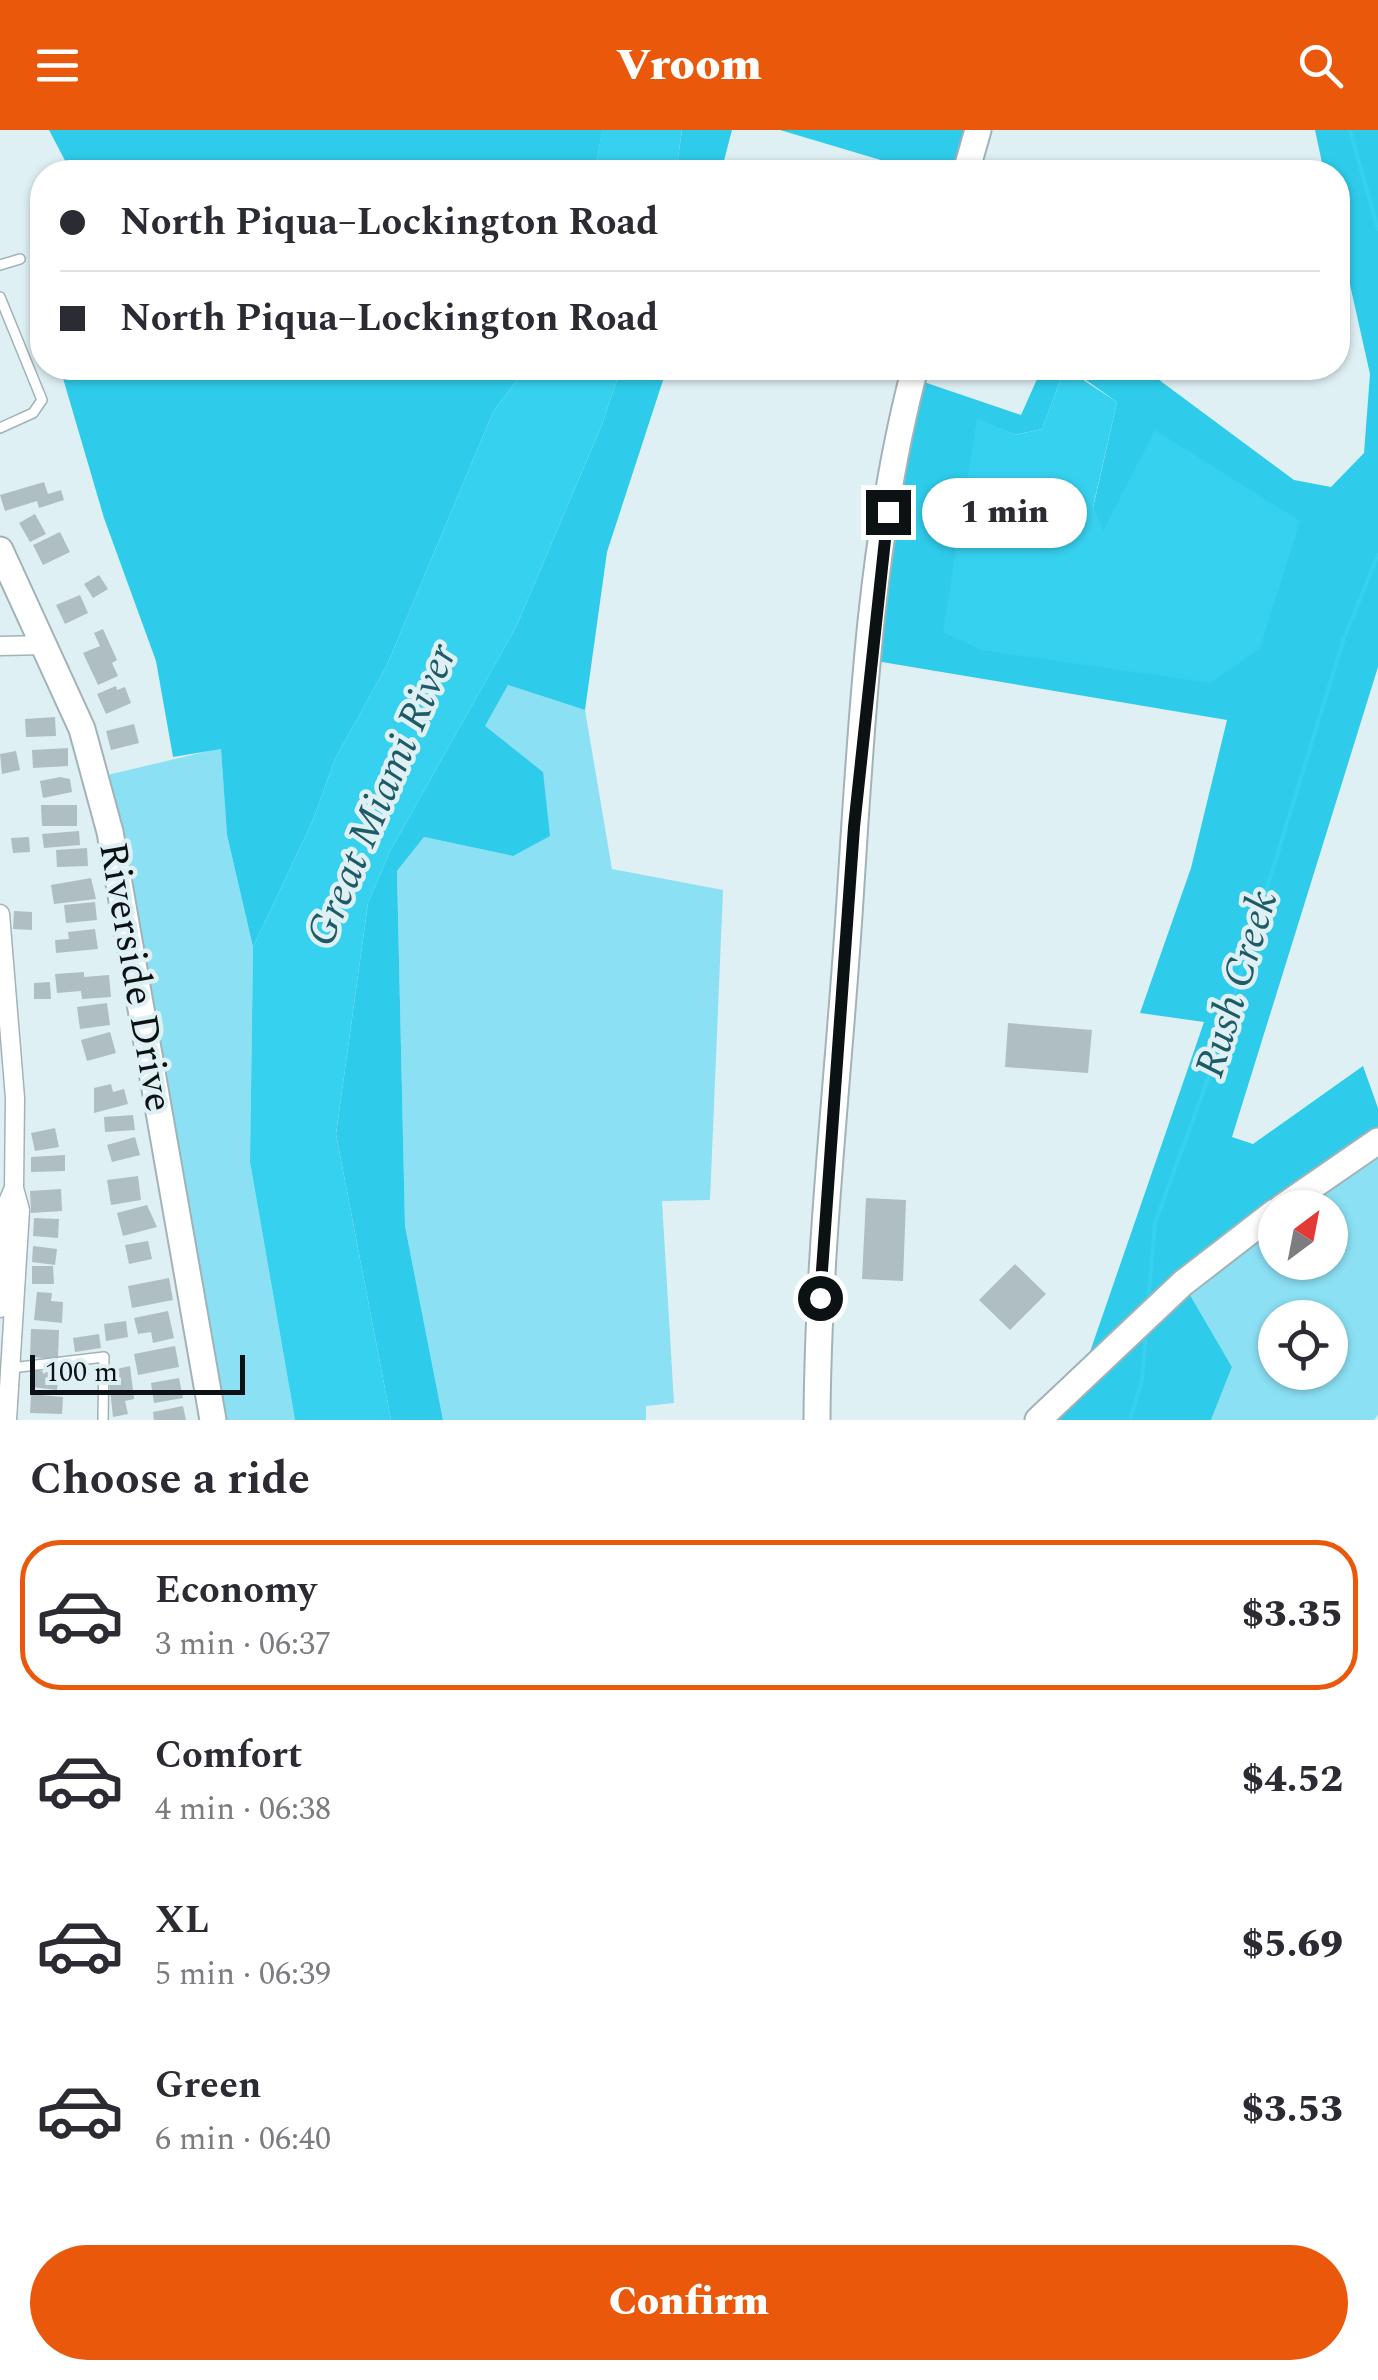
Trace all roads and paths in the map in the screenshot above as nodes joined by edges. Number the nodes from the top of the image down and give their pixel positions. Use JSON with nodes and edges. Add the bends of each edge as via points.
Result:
{"nodes":[{"id":1,"x":978,"y":130,"type":"edge"},
{"id":2,"x":969,"y":160,"type":"edge"},
{"id":3,"x":20,"y":260,"type":"dead end"},
{"id":4,"x":0,"y":265,"type":"edge"},
{"id":5,"x":0,"y":297,"type":"edge"},
{"id":6,"x":30,"y":371,"type":"edge"},
{"id":7,"x":34,"y":380,"type":"edge"},
{"id":8,"x":912,"y":380,"type":"edge"},
{"id":9,"x":0,"y":428,"type":"edge"},
{"id":10,"x":0,"y":550,"type":"edge"},
{"id":11,"x":46,"y":645,"type":"junction"},
{"id":12,"x":0,"y":646,"type":"edge"},
{"id":13,"x":0,"y":914,"type":"edge"},
{"id":14,"x":4,"y":1003,"type":"edge"},
{"id":15,"x":1378,"y":1141,"type":"edge"},
{"id":16,"x":1307,"y":1190,"type":"edge"},
{"id":17,"x":8,"y":1195,"type":"edge"},
{"id":18,"x":1258,"y":1225,"type":"edge"},
{"id":19,"x":5,"y":1312,"type":"edge"},
{"id":20,"x":5,"y":1368,"type":"edge"},
{"id":21,"x":6,"y":1420,"type":"edge"},
{"id":22,"x":103,"y":1420,"type":"edge"},
{"id":23,"x":213,"y":1420,"type":"edge"},
{"id":24,"x":816,"y":1420,"type":"edge"},
{"id":25,"x":1038,"y":1420,"type":"edge"}],
"edges":[{"from":1,"to":2,"type":"main road"},
{"from":3,"to":4,"type":"lane"},
{"from":5,"to":6,"type":"lane"},
{"from":7,"to":9,"type":"lane","via":[[42,400],[33,413]]},
{"from":8,"to":24,"type":"main road","via":[[898,433],[858,792]]},
{"from":10,"to":11,"type":"main road","name":"Riverside Drive"},
{"from":11,"to":12,"type":"street"},
{"from":11,"to":23,"type":"main road","name":"Riverside Drive","via":[[82,729],[110,832]]},
{"from":13,"to":14,"type":"street"},
{"from":14,"to":17,"type":"street"},
{"from":15,"to":16,"type":"main road"},
{"from":17,"to":19,"type":"street","via":[[20,1210]]},
{"from":18,"to":25,"type":"main road","via":[[1183,1283]]},
{"from":19,"to":20,"type":"street"},
{"from":20,"to":21,"type":"street"},
{"from":20,"to":22,"type":"lane","via":[[104,1357]]}]}
